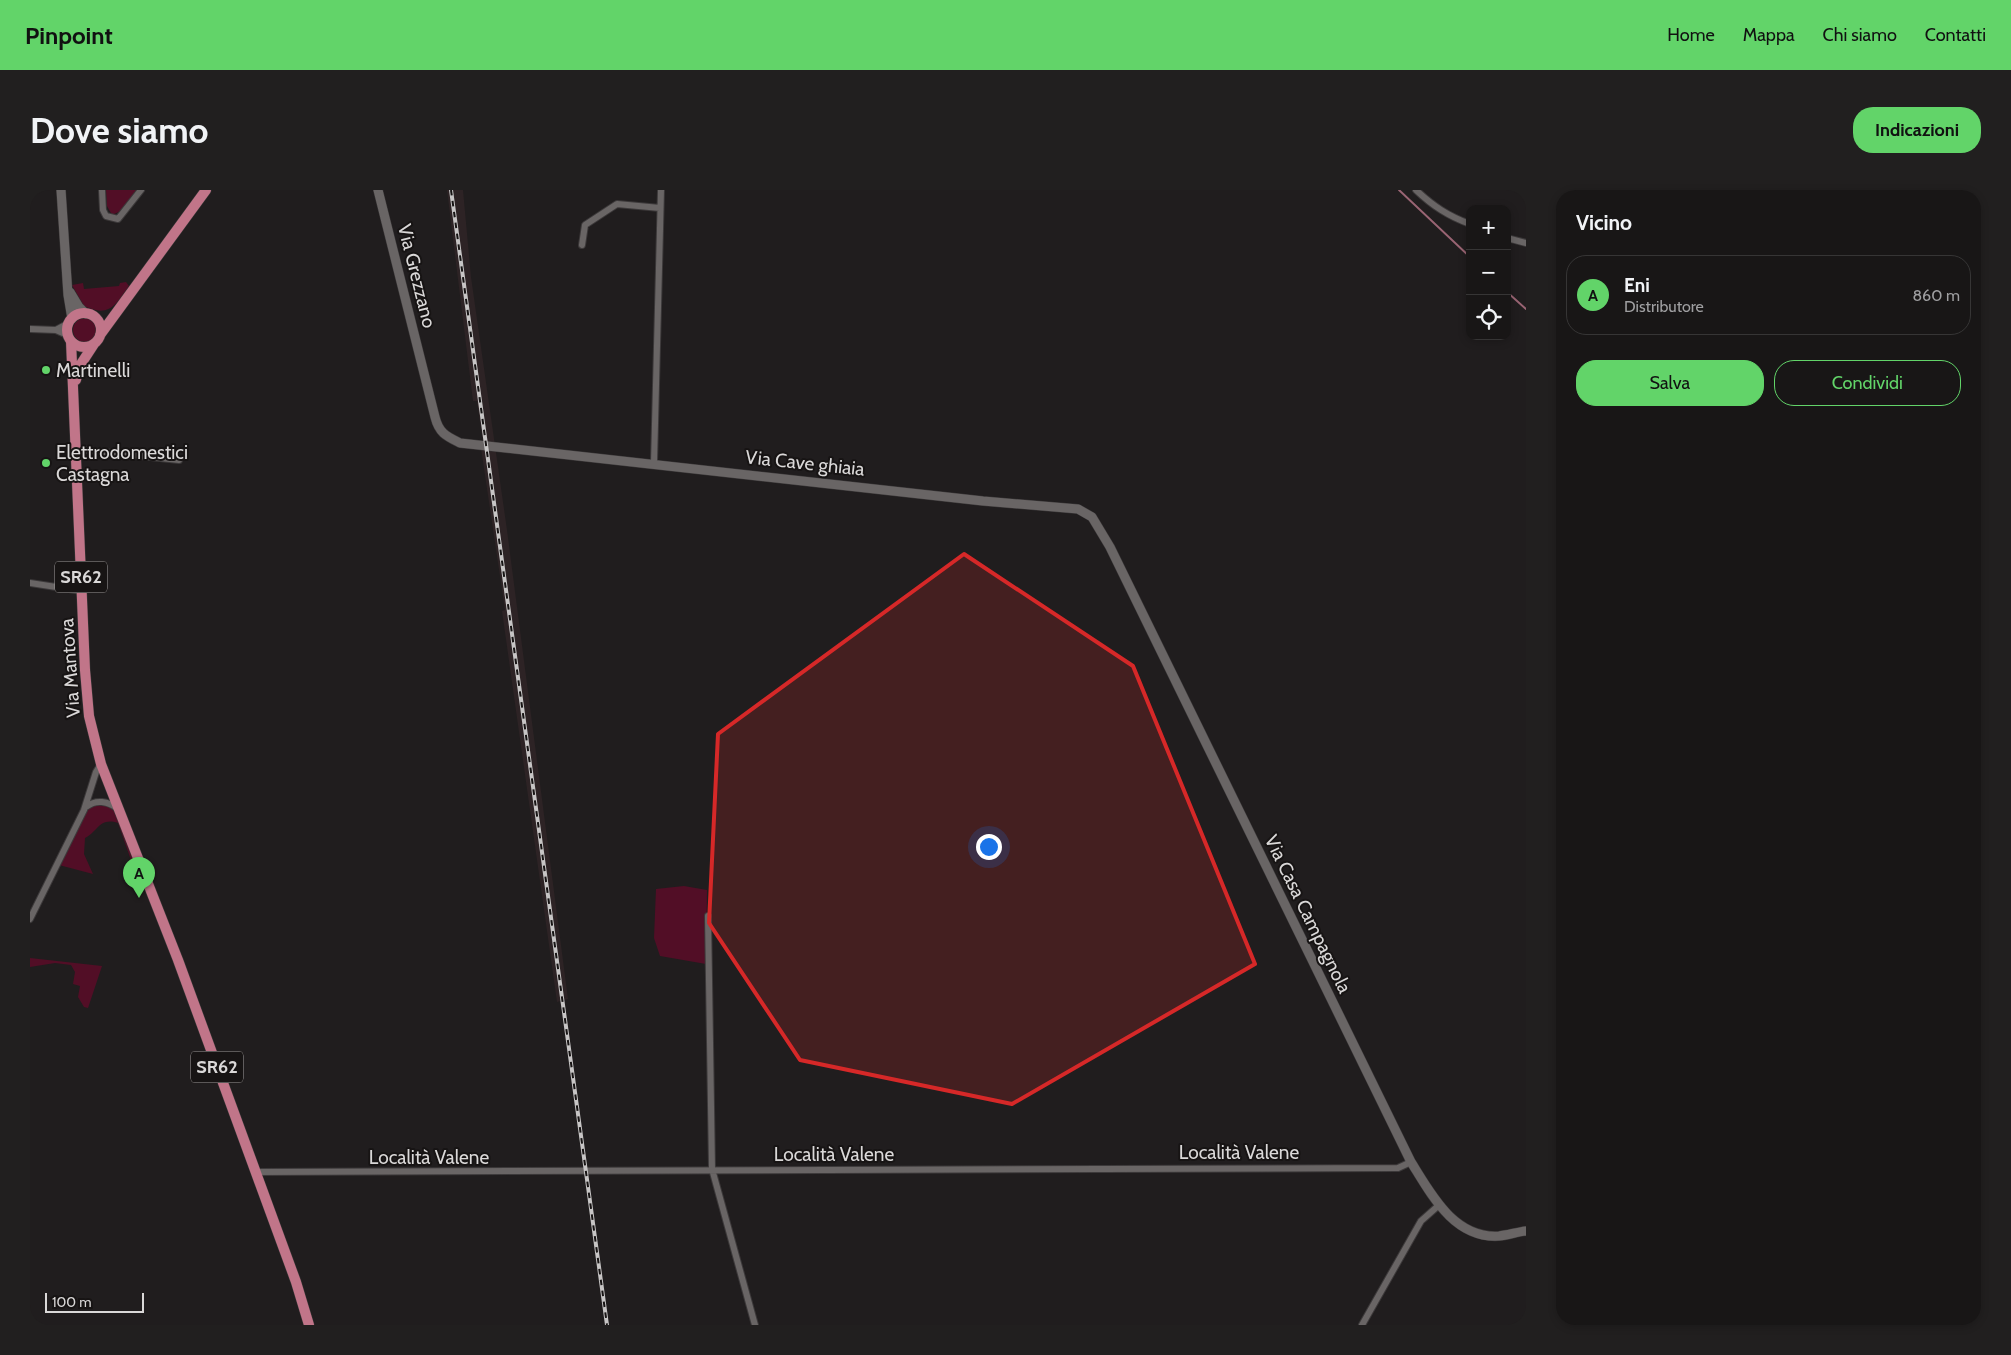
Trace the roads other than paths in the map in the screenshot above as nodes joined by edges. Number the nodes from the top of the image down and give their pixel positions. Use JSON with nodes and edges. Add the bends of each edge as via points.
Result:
{"nodes":[{"id":1,"x":61,"y":190,"type":"edge"},
{"id":2,"x":102,"y":190,"type":"edge"},
{"id":3,"x":141,"y":190,"type":"edge"},
{"id":4,"x":206,"y":190,"type":"edge"},
{"id":5,"x":378,"y":190,"type":"edge"},
{"id":6,"x":660,"y":190,"type":"edge"},
{"id":7,"x":1416,"y":190,"type":"edge"},
{"id":8,"x":660,"y":208,"type":"junction"},
{"id":9,"x":1466,"y":223,"type":"edge"},
{"id":10,"x":1511,"y":239,"type":"edge"},
{"id":11,"x":1526,"y":242,"type":"edge"},
{"id":12,"x":582,"y":245,"type":"dead end"},
{"id":13,"x":68,"y":287,"type":"junction"},
{"id":14,"x":122,"y":305,"type":"junction"},
{"id":15,"x":90,"y":315,"type":"junction"},
{"id":16,"x":71,"y":321,"type":"junction"},
{"id":17,"x":31,"y":328,"type":"edge"},
{"id":18,"x":56,"y":330,"type":"junction"},
{"id":19,"x":100,"y":335,"type":"junction"},
{"id":20,"x":71,"y":340,"type":"junction"},
{"id":21,"x":94,"y":344,"type":"junction"},
{"id":22,"x":73,"y":388,"type":"junction"},
{"id":23,"x":479,"y":444,"type":"joint"},
{"id":24,"x":76,"y":449,"type":"junction"},
{"id":25,"x":179,"y":460,"type":"dead end"},
{"id":26,"x":654,"y":463,"type":"junction"},
{"id":27,"x":1110,"y":547,"type":"joint"},
{"id":28,"x":30,"y":583,"type":"edge"},
{"id":29,"x":82,"y":591,"type":"junction"},
{"id":30,"x":102,"y":764,"type":"junction"},
{"id":31,"x":84,"y":810,"type":"junction"},
{"id":32,"x":120,"y":810,"type":"junction"},
{"id":33,"x":708,"y":916,"type":"dead end"},
{"id":34,"x":30,"y":919,"type":"edge"},
{"id":35,"x":1411,"y":1162,"type":"junction"},
{"id":36,"x":712,"y":1169,"type":"junction"},
{"id":37,"x":255,"y":1172,"type":"junction"},
{"id":38,"x":1438,"y":1206,"type":"junction"},
{"id":39,"x":1526,"y":1231,"type":"edge"},
{"id":40,"x":308,"y":1325,"type":"edge"},
{"id":41,"x":755,"y":1325,"type":"edge"},
{"id":42,"x":1362,"y":1325,"type":"edge"}],
"edges":[{"from":1,"to":13,"type":"street"},
{"from":2,"to":3,"type":"street","via":[[106,216],[118,219]]},
{"from":4,"to":14,"type":"main road"},
{"from":5,"to":23,"type":"street","name":"Via Grezzano","via":[[438,428],[444,435],[460,442]]},
{"from":6,"to":8,"type":"street"},
{"from":7,"to":9,"type":"street","via":[[1450,217]]},
{"from":8,"to":12,"type":"street","via":[[617,204],[585,224]]},
{"from":8,"to":26,"type":"street"},
{"from":10,"to":11,"type":"street"},
{"from":13,"to":15,"type":"street","via":[[75,301]]},
{"from":13,"to":16,"type":"street"},
{"from":14,"to":15,"type":"main road","via":[[109,313]]},
{"from":14,"to":19,"type":"main road"},
{"from":15,"to":16,"type":"main road"},
{"from":15,"to":19,"type":"main road","via":[[100,323]]},
{"from":16,"to":18,"type":"street"},
{"from":16,"to":20,"type":"main road","via":[[67,330]]},
{"from":17,"to":18,"type":"street"},
{"from":18,"to":20,"type":"street"},
{"from":19,"to":21,"type":"main road"},
{"from":20,"to":21,"type":"main road","via":[[84,347]]},
{"from":20,"to":22,"type":"main road","name":"Via Mantova","number":"SR62"},
{"from":21,"to":22,"type":"main road","name":"Via Mantova","number":"SR62","via":[[79,367]]},
{"from":22,"to":24,"type":"main road","name":"Via Mantova","number":"SR62"},
{"from":23,"to":26,"type":"street","name":"Via Cave ghiaia"},
{"from":24,"to":25,"type":"street"},
{"from":24,"to":29,"type":"main road","name":"Via Mantova","number":"SR62"},
{"from":26,"to":27,"type":"street","name":"Via Cave ghiaia","via":[[1078,509],[1092,517]]},
{"from":27,"to":35,"type":"street","name":"Via Casa Campagnola"},
{"from":28,"to":29,"type":"street"},
{"from":29,"to":30,"type":"main road","name":"Via Mantova","number":"SR62","via":[[90,716]]},
{"from":30,"to":31,"type":"street","via":[[96,772]]},
{"from":30,"to":32,"type":"main road","number":"SR62"},
{"from":31,"to":32,"type":"street","via":[[90,804],[104,802]]},
{"from":31,"to":34,"type":"street"},
{"from":32,"to":37,"type":"main road","number":"SR62"},
{"from":33,"to":36,"type":"street"},
{"from":35,"to":36,"type":"street","name":"Località Valene","via":[[1398,1168]]},
{"from":35,"to":38,"type":"street","name":"Via Casa Campagnola"},
{"from":36,"to":37,"type":"street","name":"Località Valene"},
{"from":36,"to":41,"type":"street"},
{"from":37,"to":40,"type":"main road","number":"SR62","via":[[296,1282]]},
{"from":38,"to":39,"type":"street","name":"Via Casa Campagnola","via":[[1463,1227],[1479,1233],[1498,1236]]},
{"from":38,"to":42,"type":"street","via":[[1421,1220]]}]}
